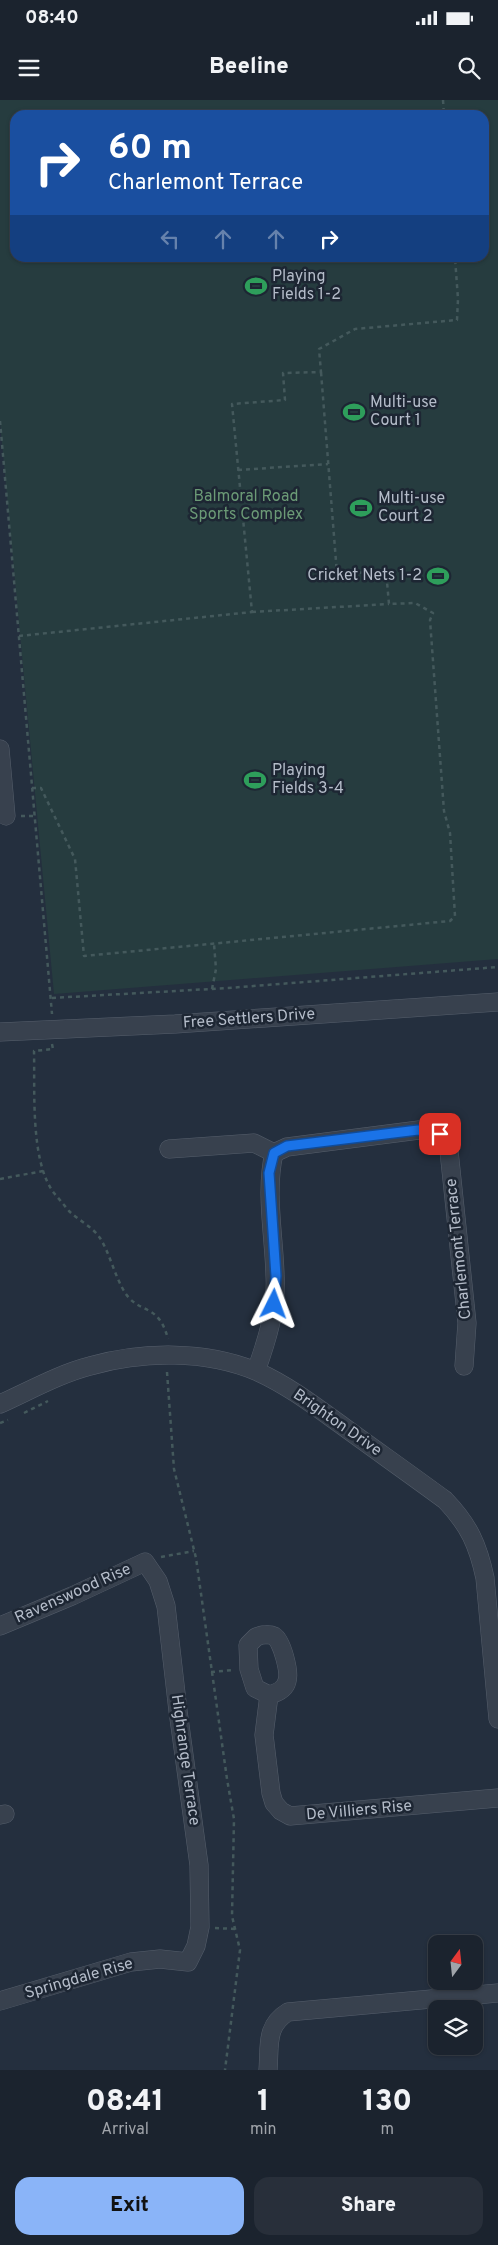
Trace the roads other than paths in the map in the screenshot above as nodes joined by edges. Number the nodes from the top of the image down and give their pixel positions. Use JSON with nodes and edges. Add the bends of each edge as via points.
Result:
{"nodes":[{"id":1,"x":0,"y":749,"type":"edge"},
{"id":2,"x":6,"y":816,"type":"dead end"},
{"id":3,"x":498,"y":1002,"type":"edge"},
{"id":4,"x":0,"y":1032,"type":"edge"},
{"id":5,"x":169,"y":1149,"type":"dead end"},
{"id":6,"x":274,"y":1153,"type":"junction"},
{"id":7,"x":464,"y":1366,"type":"dead end"},
{"id":8,"x":256,"y":1371,"type":"junction"},
{"id":9,"x":0,"y":1404,"type":"edge"},
{"id":10,"x":145,"y":1562,"type":"joint"},
{"id":11,"x":0,"y":1626,"type":"edge"},
{"id":12,"x":269,"y":1695,"type":"dead end"},
{"id":13,"x":498,"y":1719,"type":"edge"},
{"id":14,"x":498,"y":1798,"type":"edge"},
{"id":15,"x":188,"y":1962,"type":"joint"},
{"id":16,"x":498,"y":1993,"type":"edge"},
{"id":17,"x":0,"y":2002,"type":"edge"},
{"id":18,"x":268,"y":2070,"type":"edge"}],
"edges":[{"from":1,"to":2,"type":"street"},
{"from":3,"to":4,"type":"street","name":"Free Settlers Drive","via":[[175,1024]]},
{"from":5,"to":6,"type":"street","via":[[254,1143]]},
{"from":6,"to":7,"type":"street","name":"Charlemont Terrace","via":[[287,1146],[418,1130],[440,1134],[449,1151],[467,1323]]},
{"from":6,"to":8,"type":"street","via":[[269,1173],[276,1276],[274,1304]]},
{"from":8,"to":9,"type":"street","name":"Brighton Drive","via":[[185,1356],[128,1358],[71,1372]]},
{"from":8,"to":13,"type":"street","name":"Brighton Drive","via":[[297,1393],[445,1500],[461,1517],[473,1537],[485,1578]]},
{"from":10,"to":11,"type":"street","name":"Ravenswood Rise"},
{"from":10,"to":15,"type":"street","name":"Highrange Terrace","via":[[158,1581],[166,1606],[199,1865],[200,1927]]},
{"from":12,"to":14,"type":"street","name":"De Villiers Rise","via":[[264,1735],[271,1793],[274,1803],[290,1816]]},
{"from":15,"to":17,"type":"street","name":"Springdale Rise","via":[[131,1962]]},
{"from":16,"to":18,"type":"street","via":[[288,2012],[276,2020],[270,2034]]}]}
